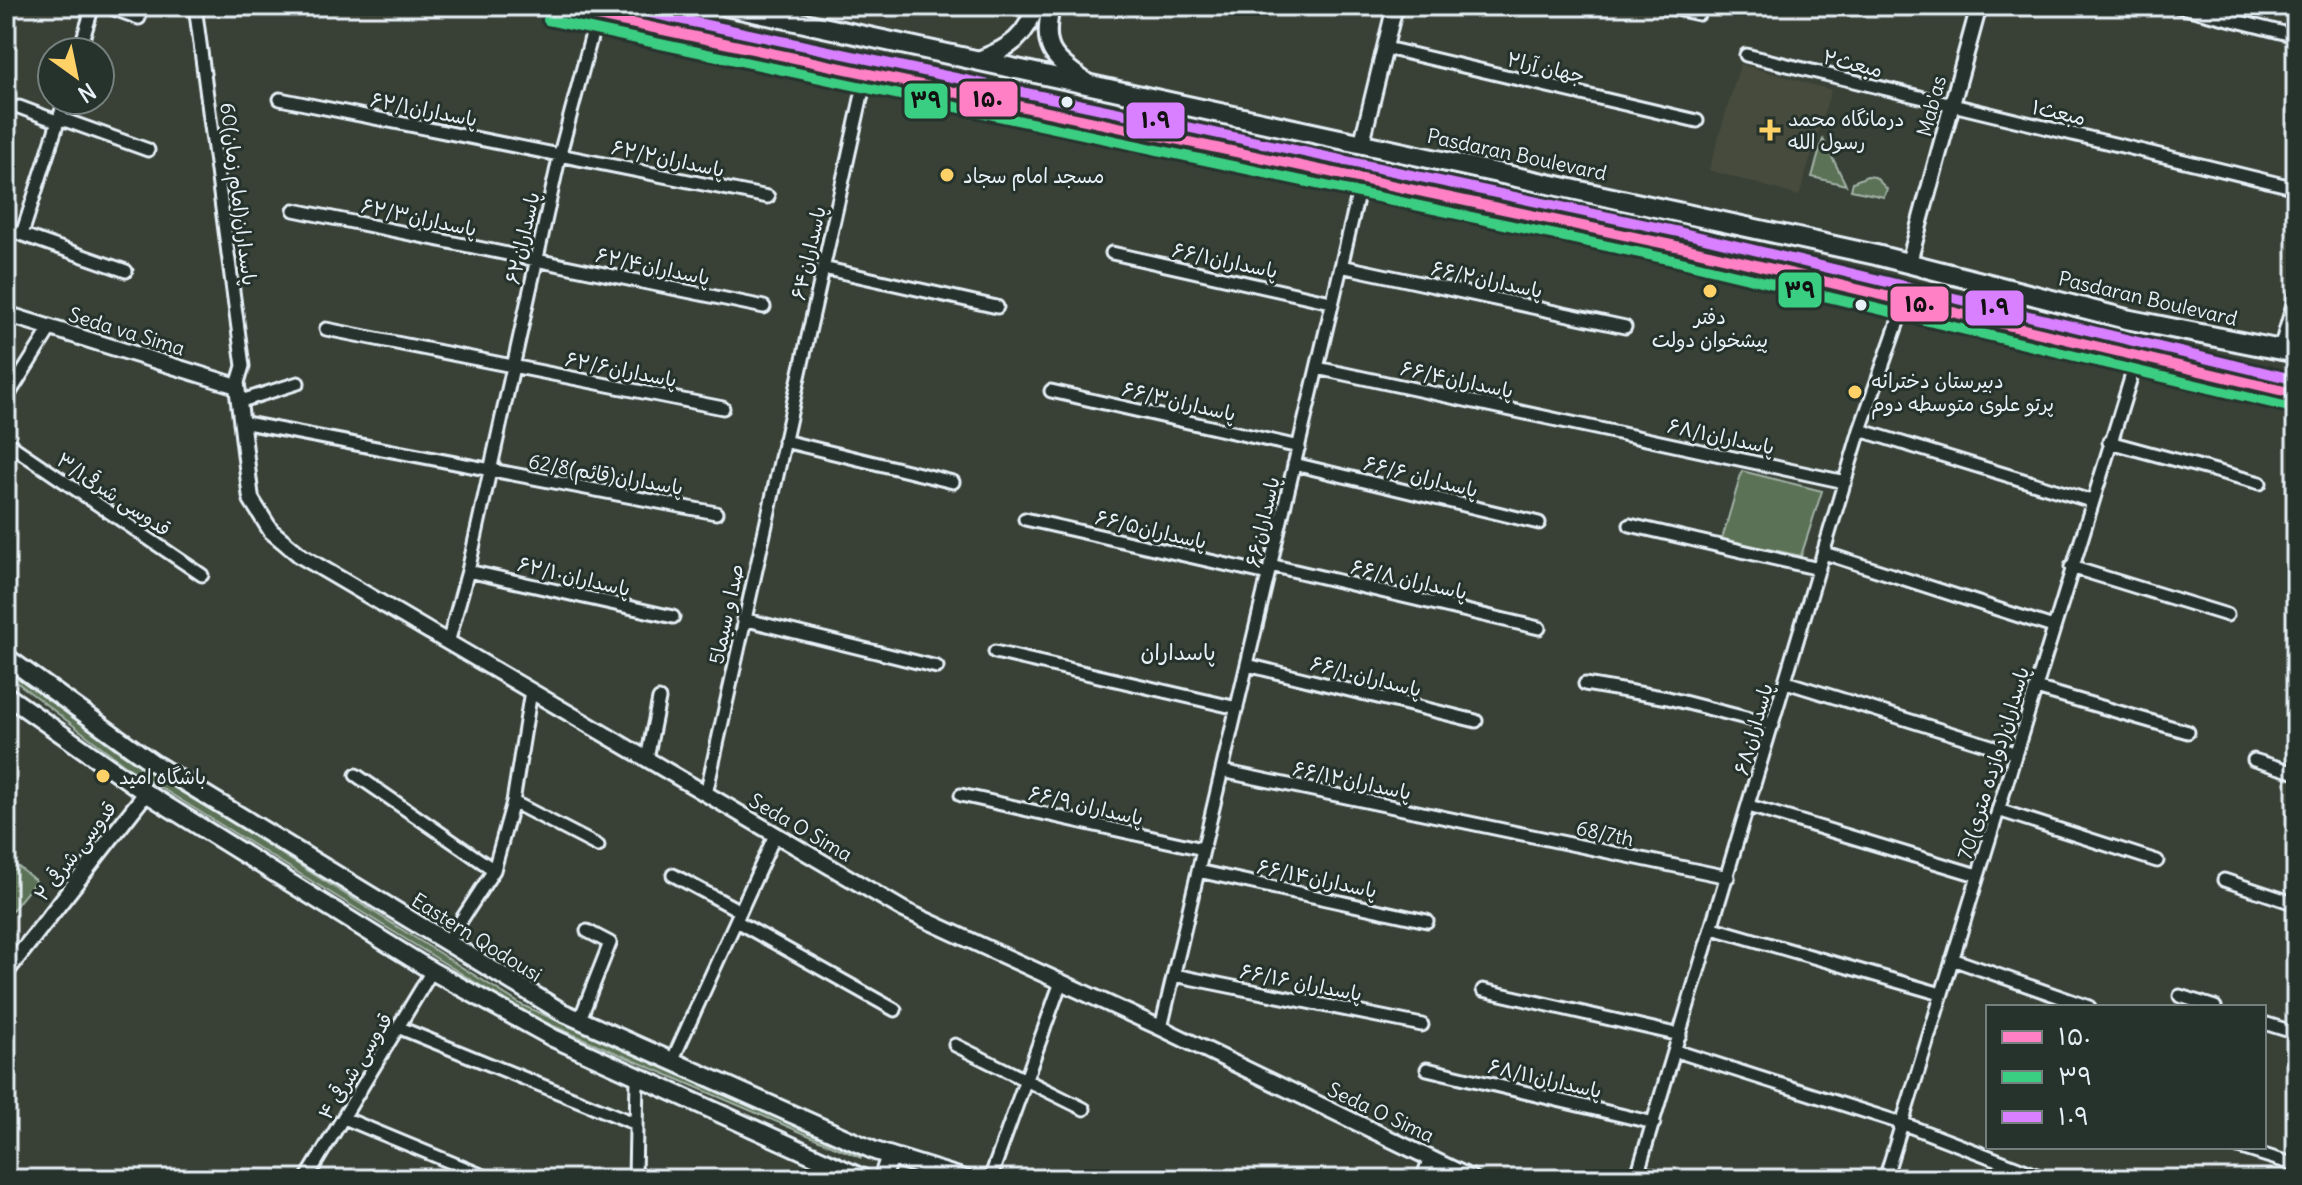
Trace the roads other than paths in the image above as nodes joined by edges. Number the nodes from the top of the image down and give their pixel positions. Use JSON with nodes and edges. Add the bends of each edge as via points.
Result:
{"nodes":[{"id":1,"x":93,"y":6,"type":"edge"},
{"id":2,"x":106,"y":6,"type":"edge"},
{"id":3,"x":195,"y":6,"type":"edge"},
{"id":4,"x":551,"y":6,"type":"edge"},
{"id":5,"x":726,"y":6,"type":"edge"},
{"id":6,"x":1035,"y":6,"type":"edge"},
{"id":7,"x":1051,"y":6,"type":"edge"},
{"id":8,"x":1395,"y":6,"type":"edge"},
{"id":9,"x":1662,"y":6,"type":"edge"},
{"id":10,"x":1979,"y":6,"type":"edge"},
{"id":11,"x":2177,"y":6,"type":"edge"},
{"id":12,"x":1699,"y":14,"type":"dead end"},
{"id":13,"x":597,"y":15,"type":"junction"},
{"id":14,"x":139,"y":18,"type":"dead end"},
{"id":15,"x":1026,"y":28,"type":"junction"},
{"id":16,"x":1046,"y":34,"type":"junction"},
{"id":17,"x":84,"y":36,"type":"edge"},
{"id":18,"x":2296,"y":36,"type":"edge"},
{"id":19,"x":1386,"y":48,"type":"junction"},
{"id":20,"x":1746,"y":55,"type":"dead end"},
{"id":21,"x":981,"y":59,"type":"junction"},
{"id":22,"x":867,"y":72,"type":"junction"},
{"id":23,"x":1086,"y":82,"type":"junction"},
{"id":24,"x":280,"y":99,"type":"dead end"},
{"id":25,"x":19,"y":107,"type":"dead end"},
{"id":26,"x":1952,"y":107,"type":"junction"},
{"id":27,"x":60,"y":116,"type":"edge"},
{"id":28,"x":59,"y":120,"type":"junction"},
{"id":29,"x":1697,"y":121,"type":"dead end"},
{"id":30,"x":1362,"y":142,"type":"junction"},
{"id":31,"x":148,"y":150,"type":"dead end"},
{"id":32,"x":560,"y":154,"type":"junction"},
{"id":33,"x":1361,"y":182,"type":"junction"},
{"id":34,"x":2296,"y":188,"type":"edge"},
{"id":35,"x":768,"y":197,"type":"dead end"},
{"id":36,"x":294,"y":210,"type":"dead end"},
{"id":37,"x":6,"y":229,"type":"edge"},
{"id":38,"x":22,"y":234,"type":"junction"},
{"id":39,"x":1112,"y":253,"type":"dead end"},
{"id":40,"x":536,"y":260,"type":"junction"},
{"id":41,"x":1909,"y":262,"type":"junction"},
{"id":42,"x":1341,"y":266,"type":"junction"},
{"id":43,"x":823,"y":268,"type":"junction"},
{"id":44,"x":126,"y":271,"type":"dead end"},
{"id":45,"x":2296,"y":294,"type":"edge"},
{"id":46,"x":1906,"y":299,"type":"junction"},
{"id":47,"x":1331,"y":302,"type":"junction"},
{"id":48,"x":764,"y":307,"type":"dead end"},
{"id":49,"x":997,"y":307,"type":"dead end"},
{"id":50,"x":6,"y":314,"type":"edge"},
{"id":51,"x":1625,"y":327,"type":"dead end"},
{"id":52,"x":50,"y":329,"type":"junction"},
{"id":53,"x":326,"y":329,"type":"dead end"},
{"id":54,"x":2288,"y":351,"type":"edge"},
{"id":55,"x":2137,"y":358,"type":"junction"},
{"id":56,"x":512,"y":366,"type":"junction"},
{"id":57,"x":1317,"y":368,"type":"junction"},
{"id":58,"x":298,"y":383,"type":"dead end"},
{"id":59,"x":1051,"y":391,"type":"dead end"},
{"id":60,"x":239,"y":393,"type":"junction"},
{"id":61,"x":2296,"y":394,"type":"edge"},
{"id":62,"x":6,"y":399,"type":"edge"},
{"id":63,"x":723,"y":408,"type":"dead end"},
{"id":64,"x":241,"y":422,"type":"junction"},
{"id":65,"x":1589,"y":426,"type":"joint"},
{"id":66,"x":1860,"y":430,"type":"junction"},
{"id":67,"x":784,"y":441,"type":"junction"},
{"id":68,"x":6,"y":442,"type":"edge"},
{"id":69,"x":2109,"y":442,"type":"junction"},
{"id":70,"x":1299,"y":447,"type":"junction"},
{"id":71,"x":1294,"y":464,"type":"junction"},
{"id":72,"x":488,"y":471,"type":"junction"},
{"id":73,"x":953,"y":482,"type":"dead end"},
{"id":74,"x":1845,"y":482,"type":"junction"},
{"id":75,"x":2260,"y":483,"type":"dead end"},
{"id":76,"x":2091,"y":501,"type":"junction"},
{"id":77,"x":716,"y":513,"type":"dead end"},
{"id":78,"x":1025,"y":519,"type":"dead end"},
{"id":79,"x":1539,"y":523,"type":"dead end"},
{"id":80,"x":1630,"y":525,"type":"dead end"},
{"id":81,"x":1824,"y":553,"type":"junction"},
{"id":82,"x":2071,"y":567,"type":"junction"},
{"id":83,"x":1269,"y":569,"type":"junction"},
{"id":84,"x":1819,"y":569,"type":"junction"},
{"id":85,"x":468,"y":571,"type":"junction"},
{"id":86,"x":202,"y":575,"type":"dead end"},
{"id":87,"x":2227,"y":615,"type":"dead end"},
{"id":88,"x":673,"y":617,"type":"dead end"},
{"id":89,"x":743,"y":619,"type":"junction"},
{"id":90,"x":2053,"y":627,"type":"junction"},
{"id":91,"x":1539,"y":628,"type":"dead end"},
{"id":92,"x":448,"y":643,"type":"junction"},
{"id":93,"x":995,"y":652,"type":"dead end"},
{"id":94,"x":6,"y":657,"type":"edge"},
{"id":95,"x":1247,"y":665,"type":"junction"},
{"id":96,"x":937,"y":667,"type":"dead end"},
{"id":97,"x":1786,"y":682,"type":"junction"},
{"id":98,"x":1585,"y":684,"type":"dead end"},
{"id":99,"x":2036,"y":688,"type":"junction"},
{"id":100,"x":531,"y":691,"type":"junction"},
{"id":101,"x":6,"y":695,"type":"edge"},
{"id":102,"x":659,"y":699,"type":"dead end"},
{"id":103,"x":1237,"y":708,"type":"junction"},
{"id":104,"x":1476,"y":721,"type":"dead end"},
{"id":105,"x":1773,"y":725,"type":"junction"},
{"id":106,"x":2188,"y":732,"type":"dead end"},
{"id":107,"x":2014,"y":753,"type":"junction"},
{"id":108,"x":647,"y":759,"type":"junction"},
{"id":109,"x":2254,"y":760,"type":"dead end"},
{"id":110,"x":1222,"y":771,"type":"junction"},
{"id":111,"x":2296,"y":773,"type":"edge"},
{"id":112,"x":356,"y":775,"type":"dead end"},
{"id":113,"x":146,"y":793,"type":"junction"},
{"id":114,"x":706,"y":794,"type":"junction"},
{"id":115,"x":961,"y":795,"type":"dead end"},
{"id":116,"x":513,"y":802,"type":"junction"},
{"id":117,"x":1749,"y":806,"type":"junction"},
{"id":118,"x":1998,"y":810,"type":"junction"},
{"id":119,"x":1475,"y":824,"type":"joint"},
{"id":120,"x":775,"y":835,"type":"junction"},
{"id":121,"x":598,"y":846,"type":"dead end"},
{"id":122,"x":1203,"y":849,"type":"junction"},
{"id":123,"x":2157,"y":861,"type":"dead end"},
{"id":124,"x":494,"y":870,"type":"junction"},
{"id":125,"x":1198,"y":871,"type":"junction"},
{"id":126,"x":673,"y":875,"type":"dead end"},
{"id":127,"x":1977,"y":875,"type":"junction"},
{"id":128,"x":1728,"y":877,"type":"junction"},
{"id":129,"x":2224,"y":880,"type":"dead end"},
{"id":130,"x":2296,"y":904,"type":"edge"},
{"id":131,"x":738,"y":916,"type":"junction"},
{"id":132,"x":1427,"y":921,"type":"dead end"},
{"id":133,"x":1713,"y":928,"type":"junction"},
{"id":134,"x":587,"y":931,"type":"dead end"},
{"id":135,"x":447,"y":942,"type":"junction"},
{"id":136,"x":1952,"y":959,"type":"junction"},
{"id":137,"x":432,"y":971,"type":"junction"},
{"id":138,"x":6,"y":972,"type":"edge"},
{"id":139,"x":1174,"y":975,"type":"junction"},
{"id":140,"x":1061,"y":982,"type":"junction"},
{"id":141,"x":1483,"y":990,"type":"dead end"},
{"id":142,"x":1941,"y":994,"type":"junction"},
{"id":143,"x":2180,"y":996,"type":"dead end"},
{"id":144,"x":2083,"y":1005,"type":"edge"},
{"id":145,"x":2209,"y":1005,"type":"edge"},
{"id":146,"x":895,"y":1010,"type":"dead end"},
{"id":147,"x":580,"y":1019,"type":"junction"},
{"id":148,"x":2266,"y":1024,"type":"edge"},
{"id":149,"x":1422,"y":1025,"type":"dead end"},
{"id":150,"x":400,"y":1028,"type":"junction"},
{"id":151,"x":1161,"y":1028,"type":"junction"},
{"id":152,"x":2296,"y":1033,"type":"edge"},
{"id":153,"x":1680,"y":1035,"type":"junction"},
{"id":154,"x":955,"y":1045,"type":"dead end"},
{"id":155,"x":1676,"y":1051,"type":"junction"},
{"id":156,"x":673,"y":1059,"type":"junction"},
{"id":157,"x":1427,"y":1069,"type":"dead end"},
{"id":158,"x":637,"y":1078,"type":"junction"},
{"id":159,"x":1027,"y":1079,"type":"junction"},
{"id":160,"x":1084,"y":1109,"type":"dead end"},
{"id":161,"x":344,"y":1118,"type":"junction"},
{"id":162,"x":634,"y":1123,"type":"junction"},
{"id":163,"x":1654,"y":1123,"type":"junction"},
{"id":164,"x":1904,"y":1124,"type":"junction"},
{"id":165,"x":2244,"y":1149,"type":"edge"},
{"id":166,"x":890,"y":1156,"type":"junction"},
{"id":167,"x":1430,"y":1158,"type":"junction"},
{"id":168,"x":2296,"y":1165,"type":"edge"},
{"id":169,"x":1637,"y":1175,"type":"edge"},
{"id":170,"x":306,"y":1179,"type":"edge"},
{"id":171,"x":491,"y":1179,"type":"edge"},
{"id":172,"x":635,"y":1179,"type":"edge"},
{"id":173,"x":865,"y":1179,"type":"edge"},
{"id":174,"x":882,"y":1179,"type":"edge"},
{"id":175,"x":965,"y":1179,"type":"edge"},
{"id":176,"x":990,"y":1179,"type":"edge"},
{"id":177,"x":1422,"y":1179,"type":"edge"},
{"id":178,"x":1473,"y":1179,"type":"edge"},
{"id":179,"x":1664,"y":1179,"type":"edge"},
{"id":180,"x":1885,"y":1179,"type":"edge"},
{"id":181,"x":2047,"y":1179,"type":"edge"}],
"edges":[{"from":1,"to":17,"type":"street"},
{"from":2,"to":14,"type":"street"},
{"from":3,"to":60,"type":"street","name":"60پاسداران(امام زمان)","via":[[243,366]]},
{"from":4,"to":13,"type":"main road"},
{"from":5,"to":21,"type":"main road","name":"Pasdaran Boulevard"},
{"from":6,"to":15,"type":"main road"},
{"from":7,"to":16,"type":"main road"},
{"from":8,"to":19,"type":"street"},
{"from":9,"to":12,"type":"street"},
{"from":10,"to":26,"type":"street","name":"Mab'as"},
{"from":11,"to":18,"type":"street"},
{"from":13,"to":22,"type":"main road"},
{"from":13,"to":32,"type":"street","name":"پاسداران۶۲"},
{"from":15,"to":16,"type":"main road","via":[[1032,38]]},
{"from":15,"to":21,"type":"main road","via":[[1006,49]]},
{"from":16,"to":23,"type":"main road","via":[[1054,56]]},
{"from":19,"to":29,"type":"street","name":"جهان آرا۲"},
{"from":19,"to":30,"type":"street"},
{"from":20,"to":26,"type":"street","name":"مبعث۲"},
{"from":21,"to":23,"type":"main road","name":"Pasdaran Boulevard"},
{"from":22,"to":33,"type":"main road"},
{"from":22,"to":43,"type":"street","name":"پاسداران۶۴"},
{"from":23,"to":30,"type":"main road","name":"Pasdaran Boulevard"},
{"from":24,"to":32,"type":"street","name":"پاسداران۶۲/۱"},
{"from":25,"to":28,"type":"street"},
{"from":26,"to":34,"type":"street","name":"مبعث۱"},
{"from":26,"to":41,"type":"street","name":"Mab'as"},
{"from":27,"to":28,"type":"street"},
{"from":28,"to":31,"type":"street"},
{"from":28,"to":38,"type":"street"},
{"from":30,"to":41,"type":"main road","name":"Pasdaran Boulevard"},
{"from":32,"to":35,"type":"street","name":"پاسداران۶۲/۲"},
{"from":32,"to":40,"type":"street","name":"پاسداران۶۲"},
{"from":33,"to":42,"type":"street","name":"پاسداران۶۶"},
{"from":33,"to":46,"type":"main road"},
{"from":36,"to":40,"type":"street","name":"پاسداران۶۲/۳"},
{"from":37,"to":38,"type":"street"},
{"from":38,"to":44,"type":"street"},
{"from":39,"to":47,"type":"street","name":"پاسداران۶۶/۱"},
{"from":40,"to":48,"type":"street","name":"پاسداران۶۲/۴"},
{"from":40,"to":56,"type":"street","name":"پاسداران۶۲"},
{"from":41,"to":54,"type":"main road","name":"Pasdaran Boulevard","via":[[2126,319]]},
{"from":42,"to":47,"type":"street","name":"پاسداران۶۶"},
{"from":42,"to":51,"type":"street","name":"پاسداران۶۶/۲"},
{"from":43,"to":49,"type":"street"},
{"from":43,"to":67,"type":"street","name":"پاسداران۶۴"},
{"from":45,"to":54,"type":"street"},
{"from":46,"to":55,"type":"main road"},
{"from":46,"to":66,"type":"street","name":"پاسداران۶۸"},
{"from":47,"to":57,"type":"street","name":"پاسداران۶۶"},
{"from":50,"to":52,"type":"street","name":"Seda va Sima"},
{"from":52,"to":60,"type":"street","name":"Seda va Sima"},
{"from":52,"to":62,"type":"street"},
{"from":53,"to":56,"type":"street","name":"پاسداران۶۲/۶"},
{"from":55,"to":61,"type":"main road"},
{"from":55,"to":69,"type":"street","name":"70پاسداران(دوازده متری)"},
{"from":56,"to":63,"type":"street","name":"پاسداران۶۲/۶"},
{"from":56,"to":72,"type":"street","name":"پاسداران۶۲"},
{"from":57,"to":65,"type":"street","name":"پاسداران۶۶/۴"},
{"from":57,"to":70,"type":"street","name":"پاسداران۶۶"},
{"from":58,"to":60,"type":"street"},
{"from":59,"to":70,"type":"street","name":"پاسداران۶۶/۳"},
{"from":60,"to":64,"type":"street","name":"Seda O Sima"},
{"from":64,"to":72,"type":"street","name":"62/8پاسداران(قائم)"},
{"from":64,"to":92,"type":"street","name":"Seda O Sima","via":[[251,499],[271,531],[301,556]]},
{"from":65,"to":74,"type":"street","name":"پاسداران۶۸/۱"},
{"from":66,"to":74,"type":"street","name":"پاسداران۶۸"},
{"from":66,"to":76,"type":"street"},
{"from":67,"to":73,"type":"street"},
{"from":67,"to":89,"type":"street","name":"5صدا و سیما"},
{"from":68,"to":86,"type":"street","name":"قدوسی شرقی۳/۱"},
{"from":69,"to":75,"type":"street"},
{"from":69,"to":76,"type":"street","name":"70پاسداران(دوازده متری)"},
{"from":70,"to":71,"type":"street","name":"پاسداران۶۶"},
{"from":71,"to":79,"type":"street","name":"پاسداران ۶۶/۶"},
{"from":71,"to":83,"type":"street","name":"پاسداران۶۶"},
{"from":72,"to":77,"type":"street","name":"62/8پاسداران(قائم)"},
{"from":72,"to":85,"type":"street","name":"پاسداران۶۲"},
{"from":74,"to":81,"type":"street","name":"پاسداران۶۸"},
{"from":76,"to":82,"type":"street","name":"70پاسداران(دوازده متری)"},
{"from":78,"to":83,"type":"street","name":"پاسداران۶۶/۵"},
{"from":80,"to":84,"type":"street"},
{"from":81,"to":84,"type":"street","name":"پاسداران۶۸"},
{"from":81,"to":90,"type":"street"},
{"from":82,"to":87,"type":"street"},
{"from":82,"to":90,"type":"street","name":"70پاسداران(دوازده متری)"},
{"from":83,"to":91,"type":"street","name":"پاسداران ۶۶/۸"},
{"from":83,"to":95,"type":"street","name":"پاسداران۶۶"},
{"from":84,"to":97,"type":"street","name":"پاسداران۶۸"},
{"from":85,"to":88,"type":"street","name":"پاسداران۶۲/۱۰"},
{"from":85,"to":92,"type":"street","name":"پاسداران۶۲"},
{"from":89,"to":96,"type":"street"},
{"from":89,"to":114,"type":"street","name":"5صدا و سیما"},
{"from":90,"to":99,"type":"street","name":"70پاسداران(دوازده متری)"},
{"from":92,"to":100,"type":"street","name":"Seda O Sima"},
{"from":93,"to":103,"type":"street"},
{"from":94,"to":135,"type":"main road","name":"Eastern Qodousi","via":[[153,763]]},
{"from":95,"to":103,"type":"street","name":"پاسداران۶۶"},
{"from":95,"to":104,"type":"street","name":"پاسداران۶۶/۱۰"},
{"from":97,"to":105,"type":"street","name":"پاسداران۶۸"},
{"from":97,"to":107,"type":"street"},
{"from":98,"to":105,"type":"street","via":[[1668,698]]},
{"from":99,"to":106,"type":"street"},
{"from":99,"to":107,"type":"street","name":"70پاسداران(دوازده متری)"},
{"from":100,"to":108,"type":"street","name":"Seda O Sima"},
{"from":100,"to":116,"type":"street"},
{"from":101,"to":113,"type":"main road"},
{"from":102,"to":108,"type":"street"},
{"from":103,"to":110,"type":"street","name":"پاسداران۶۶"},
{"from":105,"to":117,"type":"street","name":"پاسداران۶۸"},
{"from":107,"to":118,"type":"street","name":"70پاسداران(دوازده متری)"},
{"from":108,"to":114,"type":"street","name":"Seda O Sima"},
{"from":109,"to":111,"type":"street"},
{"from":110,"to":119,"type":"street","name":"پاسداران۶۶/۱۲"},
{"from":110,"to":122,"type":"street","name":"پاسداران۶۶"},
{"from":112,"to":124,"type":"street"},
{"from":113,"to":137,"type":"main road"},
{"from":113,"to":138,"type":"street","name":"قدوسی شرقی ۲"},
{"from":114,"to":120,"type":"street","name":"Seda O Sima"},
{"from":115,"to":122,"type":"street","name":"پاسداران ۶۶/۹"},
{"from":116,"to":121,"type":"street"},
{"from":116,"to":124,"type":"street"},
{"from":117,"to":127,"type":"street"},
{"from":117,"to":128,"type":"street","name":"پاسداران۶۸"},
{"from":118,"to":123,"type":"street"},
{"from":118,"to":127,"type":"street","name":"70پاسداران(دوازده متری)"},
{"from":119,"to":128,"type":"street","name":"68/7th"},
{"from":120,"to":131,"type":"street"},
{"from":120,"to":140,"type":"street","name":"Seda O Sima","via":[[904,910]]},
{"from":122,"to":125,"type":"street","name":"پاسداران۶۶"},
{"from":124,"to":135,"type":"street"},
{"from":125,"to":132,"type":"street","name":"پاسداران۶۶/۱۴"},
{"from":125,"to":139,"type":"street","name":"پاسداران۶۶"},
{"from":126,"to":131,"type":"street"},
{"from":127,"to":136,"type":"street","name":"70پاسداران(دوازده متری)"},
{"from":128,"to":133,"type":"street","name":"پاسداران۶۸"},
{"from":129,"to":130,"type":"street"},
{"from":131,"to":146,"type":"street"},
{"from":131,"to":156,"type":"street"},
{"from":133,"to":142,"type":"street"},
{"from":133,"to":153,"type":"street","name":"پاسداران۶۸"},
{"from":134,"to":147,"type":"street","via":[[610,943]]},
{"from":135,"to":147,"type":"main road","name":"Eastern Qodousi"},
{"from":136,"to":142,"type":"street","name":"70پاسداران(دوازده متری)"},
{"from":136,"to":144,"type":"street"},
{"from":137,"to":150,"type":"street","name":"قدوسی شرقی ۴"},
{"from":137,"to":158,"type":"main road"},
{"from":139,"to":149,"type":"street","name":"پاسداران ۶۶/۱۶"},
{"from":139,"to":151,"type":"street","name":"پاسداران۶۶"},
{"from":140,"to":151,"type":"street","name":"Seda O Sima"},
{"from":140,"to":159,"type":"street"},
{"from":141,"to":153,"type":"street"},
{"from":142,"to":164,"type":"street","name":"70پاسداران(دوازده متری)"},
{"from":143,"to":145,"type":"street"},
{"from":147,"to":156,"type":"main road","name":"Eastern Qodousi"},
{"from":148,"to":152,"type":"street"},
{"from":150,"to":161,"type":"street","name":"قدوسی شرقی ۴"},
{"from":150,"to":162,"type":"street"},
{"from":151,"to":167,"type":"street","name":"Seda O Sima"},
{"from":153,"to":155,"type":"street","name":"پاسداران۶۸"},
{"from":154,"to":159,"type":"street"},
{"from":155,"to":163,"type":"street","name":"پاسداران۶۸"},
{"from":155,"to":164,"type":"street"},
{"from":156,"to":166,"type":"main road","name":"Eastern Qodousi"},
{"from":157,"to":163,"type":"street","name":"پاسداران۶۸/۱۱"},
{"from":158,"to":162,"type":"street"},
{"from":158,"to":173,"type":"main road"},
{"from":159,"to":160,"type":"street"},
{"from":159,"to":176,"type":"street"},
{"from":161,"to":170,"type":"street","name":"قدوسی شرقی ۴"},
{"from":161,"to":171,"type":"street"},
{"from":162,"to":172,"type":"street"},
{"from":163,"to":169,"type":"street","name":"پاسداران۶۸"},
{"from":164,"to":180,"type":"street","name":"70پاسداران(دوازده متری)"},
{"from":164,"to":181,"type":"street"},
{"from":165,"to":168,"type":"street"},
{"from":166,"to":174,"type":"main road"},
{"from":166,"to":175,"type":"main road","name":"Eastern Qodousi"},
{"from":167,"to":177,"type":"street"},
{"from":167,"to":178,"type":"street","name":"Seda O Sima"},
{"from":169,"to":179,"type":"street"}]}
